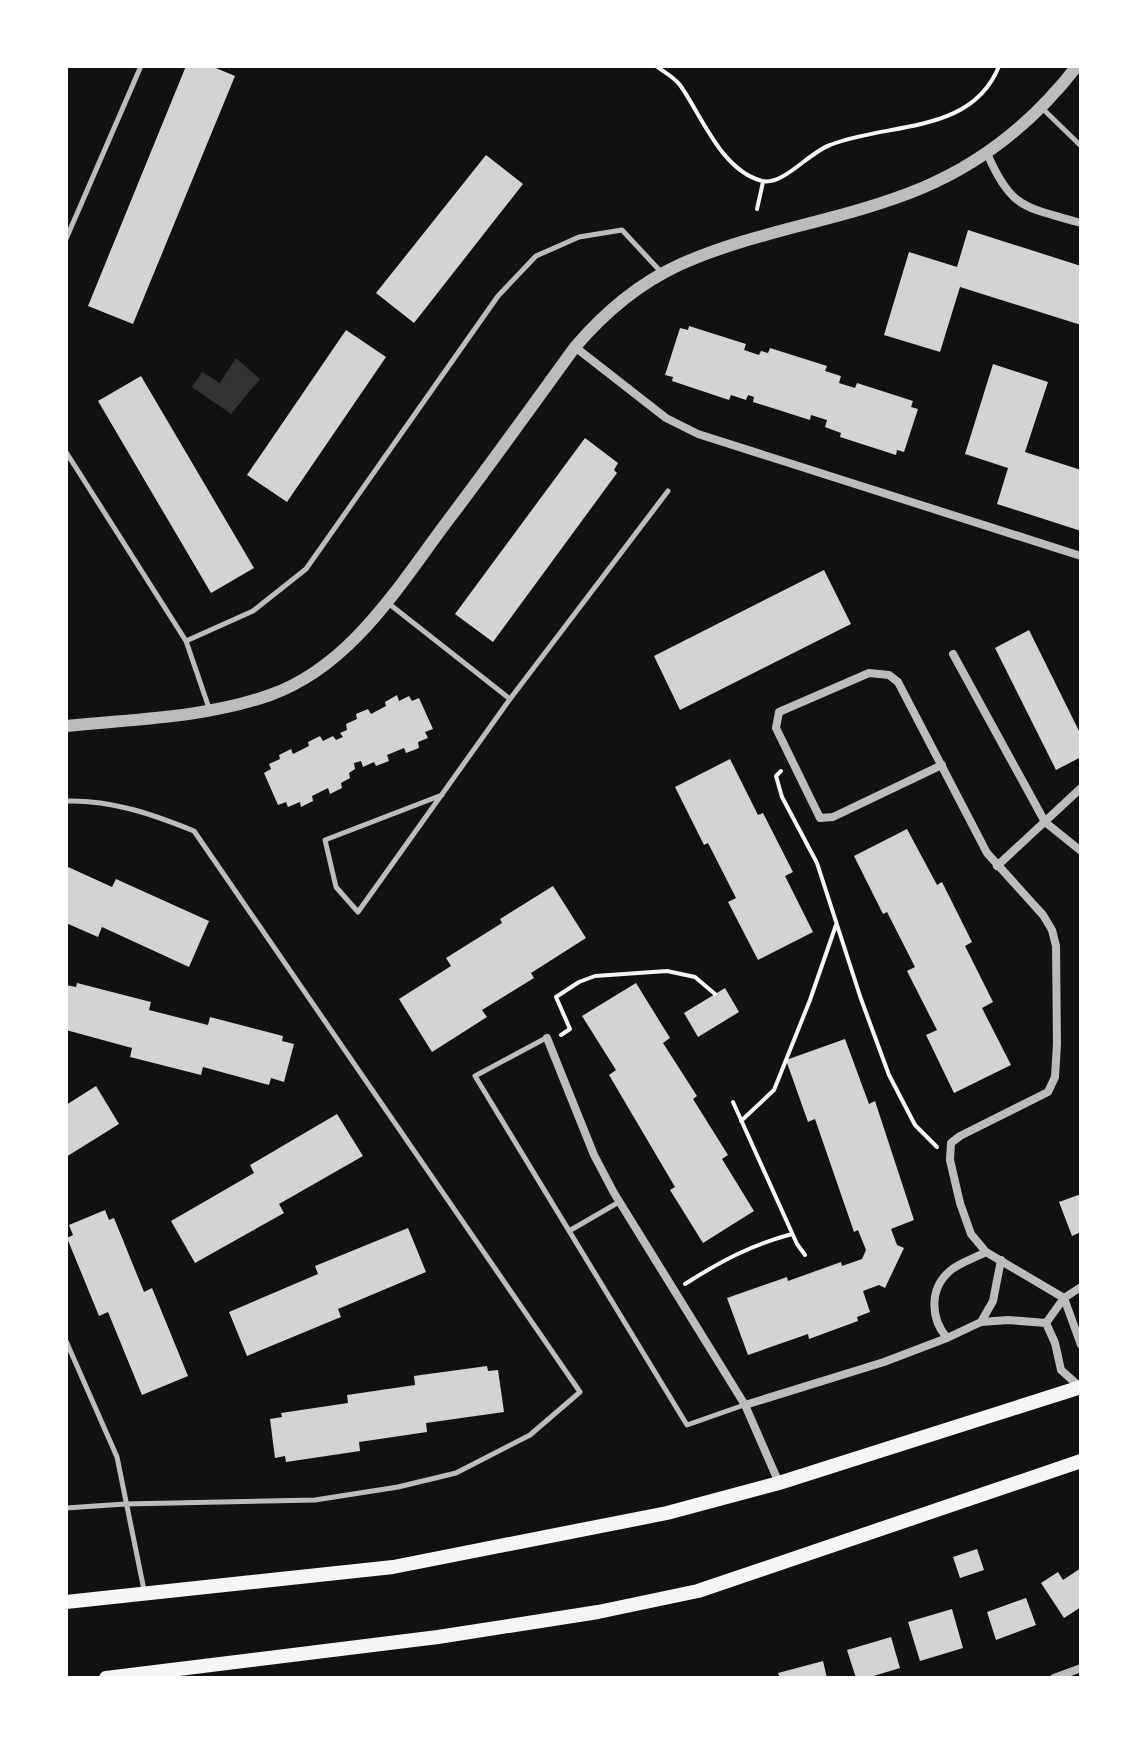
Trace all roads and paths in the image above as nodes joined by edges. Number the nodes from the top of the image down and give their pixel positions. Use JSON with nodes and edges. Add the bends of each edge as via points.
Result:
{"nodes":[{"id":1,"x":141,"y":66,"type":"edge"},
{"id":2,"x":656,"y":66,"type":"edge"},
{"id":3,"x":999,"y":66,"type":"edge"},
{"id":4,"x":1077,"y":66,"type":"edge"},
{"id":5,"x":1042,"y":109,"type":"junction"},
{"id":6,"x":1081,"y":146,"type":"edge"},
{"id":7,"x":987,"y":153,"type":"junction"},
{"id":8,"x":763,"y":182,"type":"junction"},
{"id":9,"x":757,"y":209,"type":"dead end"},
{"id":10,"x":1081,"y":223,"type":"edge"},
{"id":11,"x":66,"y":239,"type":"edge"},
{"id":12,"x":663,"y":274,"type":"junction"},
{"id":13,"x":575,"y":347,"type":"junction"},
{"id":14,"x":66,"y":452,"type":"edge"},
{"id":15,"x":668,"y":491,"type":"dead end"},
{"id":16,"x":1081,"y":556,"type":"edge"},
{"id":17,"x":387,"y":602,"type":"junction"},
{"id":18,"x":186,"y":641,"type":"junction"},
{"id":19,"x":953,"y":654,"type":"dead end"},
{"id":20,"x":510,"y":699,"type":"junction"},
{"id":21,"x":210,"y":712,"type":"junction"},
{"id":22,"x":66,"y":726,"type":"edge"},
{"id":23,"x":792,"y":760,"type":"junction"},
{"id":24,"x":942,"y":765,"type":"junction"},
{"id":25,"x":1081,"y":788,"type":"edge"},
{"id":26,"x":442,"y":795,"type":"junction"},
{"id":27,"x":66,"y":801,"type":"edge"},
{"id":28,"x":1045,"y":822,"type":"junction"},
{"id":29,"x":1081,"y":851,"type":"edge"},
{"id":30,"x":997,"y":866,"type":"junction"},
{"id":31,"x":837,"y":923,"type":"junction"},
{"id":32,"x":715,"y":994,"type":"dead end"},
{"id":33,"x":548,"y":1040,"type":"junction"},
{"id":34,"x":733,"y":1102,"type":"dead end"},
{"id":35,"x":741,"y":1121,"type":"junction"},
{"id":36,"x":950,"y":1160,"type":"junction"},
{"id":37,"x":619,"y":1202,"type":"junction"},
{"id":38,"x":569,"y":1231,"type":"junction"},
{"id":39,"x":792,"y":1234,"type":"junction"},
{"id":40,"x":986,"y":1252,"type":"junction"},
{"id":41,"x":805,"y":1255,"type":"dead end"},
{"id":42,"x":1001,"y":1260,"type":"junction"},
{"id":43,"x":1081,"y":1287,"type":"edge"},
{"id":44,"x":676,"y":1290,"type":"junction"},
{"id":45,"x":1064,"y":1298,"type":"junction"},
{"id":46,"x":981,"y":1322,"type":"junction"},
{"id":47,"x":1046,"y":1323,"type":"junction"},
{"id":48,"x":947,"y":1338,"type":"junction"},
{"id":49,"x":66,"y":1341,"type":"edge"},
{"id":50,"x":1081,"y":1345,"type":"edge"},
{"id":51,"x":1081,"y":1386,"type":"edge"},
{"id":52,"x":745,"y":1405,"type":"junction"},
{"id":53,"x":1081,"y":1461,"type":"edge"},
{"id":54,"x":779,"y":1483,"type":"junction"},
{"id":55,"x":125,"y":1504,"type":"junction"},
{"id":56,"x":66,"y":1508,"type":"edge"},
{"id":57,"x":145,"y":1596,"type":"junction"},
{"id":58,"x":66,"y":1602,"type":"edge"},
{"id":59,"x":1081,"y":1668,"type":"edge"},
{"id":60,"x":106,"y":1678,"type":"edge"},
{"id":61,"x":1054,"y":1678,"type":"edge"}],
"edges":[{"from":1,"to":11,"type":"lane"},
{"from":2,"to":8,"type":"path","via":[[678,82],[732,164]]},
{"from":3,"to":8,"type":"path","via":[[971,105],[950,117],[830,145],[785,178]]},
{"from":4,"to":5,"type":"street"},
{"from":5,"to":6,"type":"lane"},
{"from":5,"to":7,"type":"street"},
{"from":7,"to":10,"type":"street","via":[[1007,192],[1029,208]]},
{"from":7,"to":12,"type":"street","via":[[900,197],[694,259]]},
{"from":8,"to":9,"type":"path"},
{"from":12,"to":13,"type":"street","via":[[607,312]]},
{"from":12,"to":18,"type":"lane","via":[[622,230],[579,237],[536,256],[498,296],[306,569],[253,611]]},
{"from":13,"to":16,"type":"street","via":[[666,418],[698,434]]},
{"from":13,"to":17,"type":"street"},
{"from":14,"to":18,"type":"lane"},
{"from":15,"to":20,"type":"lane"},
{"from":17,"to":20,"type":"lane"},
{"from":17,"to":21,"type":"street","via":[[352,643],[313,672],[272,694]]},
{"from":18,"to":21,"type":"lane"},
{"from":19,"to":28,"type":"street"},
{"from":20,"to":26,"type":"lane"},
{"from":21,"to":22,"type":"street"},
{"from":23,"to":24,"type":"street","via":[[820,818],[833,817]]},
{"from":23,"to":24,"type":"street","via":[[776,728],[779,712],[869,673],[889,675],[898,682]]},
{"from":23,"to":31,"type":"path","via":[[776,776],[811,849]]},
{"from":24,"to":30,"type":"street"},
{"from":25,"to":28,"type":"street"},
{"from":26,"to":26,"type":"lane","via":[[367,899],[358,912],[336,887],[325,840]]},
{"from":27,"to":55,"type":"lane","via":[[93,800],[146,811],[194,831],[580,1392],[530,1435],[456,1473],[315,1500]]},
{"from":28,"to":29,"type":"street"},
{"from":28,"to":30,"type":"street"},
{"from":30,"to":36,"type":"street","via":[[1052,930],[1055,1077],[1048,1092],[951,1143]]},
{"from":31,"to":35,"type":"path","via":[[774,1090]]},
{"from":31,"to":36,"type":"path","via":[[889,1075],[915,1125]]},
{"from":32,"to":33,"type":"path","via":[[695,977],[667,971],[595,976],[556,997],[570,1029]]},
{"from":33,"to":37,"type":"street","via":[[594,1155]]},
{"from":33,"to":38,"type":"lane","via":[[475,1076]]},
{"from":34,"to":35,"type":"path"},
{"from":35,"to":39,"type":"path"},
{"from":36,"to":40,"type":"street","via":[[971,1234]]},
{"from":37,"to":38,"type":"lane"},
{"from":37,"to":44,"type":"street"},
{"from":38,"to":52,"type":"lane","via":[[687,1425]]},
{"from":39,"to":41,"type":"path"},
{"from":39,"to":44,"type":"path","via":[[755,1244]]},
{"from":40,"to":42,"type":"street"},
{"from":40,"to":48,"type":"street","via":[[942,1280],[934,1317]]},
{"from":42,"to":45,"type":"street"},
{"from":42,"to":46,"type":"street","via":[[993,1301]]},
{"from":43,"to":45,"type":"street"},
{"from":44,"to":52,"type":"street"},
{"from":45,"to":47,"type":"street"},
{"from":45,"to":50,"type":"street"},
{"from":46,"to":47,"type":"street"},
{"from":46,"to":48,"type":"street"},
{"from":47,"to":51,"type":"street","via":[[1061,1370]]},
{"from":48,"to":52,"type":"street"},
{"from":49,"to":55,"type":"lane","via":[[117,1457]]},
{"from":51,"to":54,"type":"main road"},
{"from":52,"to":54,"type":"street"},
{"from":53,"to":60,"type":"main road","via":[[698,1591],[438,1637]]},
{"from":54,"to":57,"type":"main road","via":[[667,1513],[393,1567]]},
{"from":55,"to":56,"type":"lane"},
{"from":55,"to":57,"type":"lane"},
{"from":57,"to":58,"type":"main road"},
{"from":59,"to":61,"type":"street"}]}
